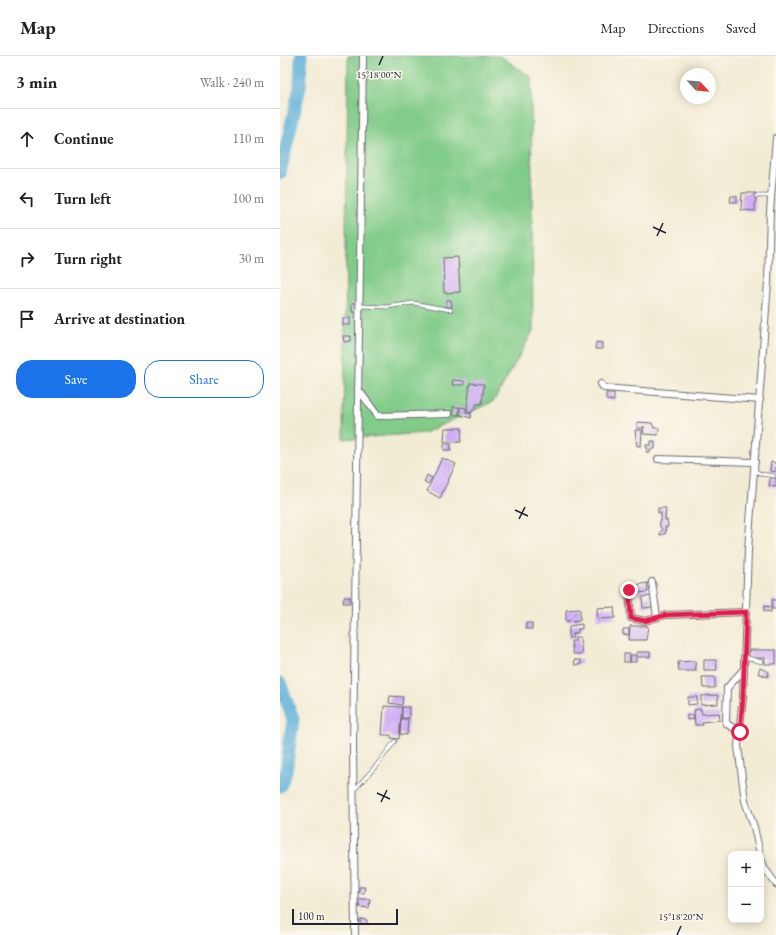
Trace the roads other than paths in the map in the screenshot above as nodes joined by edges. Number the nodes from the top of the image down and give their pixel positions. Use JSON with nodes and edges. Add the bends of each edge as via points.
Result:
{"nodes":[{"id":1,"x":363,"y":56,"type":"edge"},
{"id":2,"x":776,"y":138,"type":"edge"},
{"id":3,"x":756,"y":196,"type":"dead end"},
{"id":4,"x":773,"y":198,"type":"edge"},
{"id":5,"x":360,"y":306,"type":"junction"},
{"id":6,"x":451,"y":310,"type":"dead end"},
{"id":7,"x":601,"y":384,"type":"dead end"},
{"id":8,"x":358,"y":389,"type":"junction"},
{"id":9,"x":760,"y":400,"type":"junction"},
{"id":10,"x":449,"y":414,"type":"dead end"},
{"id":11,"x":658,"y":459,"type":"dead end"},
{"id":12,"x":755,"y":462,"type":"junction"},
{"id":13,"x":754,"y":470,"type":"junction"},
{"id":14,"x":774,"y":476,"type":"dead end"},
{"id":15,"x":652,"y":582,"type":"dead end"},
{"id":16,"x":629,"y":590,"type":"dead end"},
{"id":17,"x":746,"y":612,"type":"junction"},
{"id":18,"x":657,"y":617,"type":"junction"},
{"id":19,"x":744,"y":656,"type":"junction"},
{"id":20,"x":762,"y":662,"type":"dead end"},
{"id":21,"x":743,"y":670,"type":"junction"},
{"id":22,"x":740,"y":732,"type":"junction"},
{"id":23,"x":395,"y":741,"type":"dead end"},
{"id":24,"x":353,"y":790,"type":"junction"},
{"id":25,"x":759,"y":851,"type":"edge"},
{"id":26,"x":764,"y":867,"type":"edge"},
{"id":27,"x":776,"y":884,"type":"edge"},
{"id":28,"x":355,"y":935,"type":"edge"}],
"edges":[{"from":1,"to":5,"type":"street"},
{"from":2,"to":4,"type":"street"},
{"from":3,"to":4,"type":"lane"},
{"from":4,"to":9,"type":"street"},
{"from":5,"to":6,"type":"lane","via":[[387,307],[413,303]]},
{"from":5,"to":8,"type":"street"},
{"from":7,"to":9,"type":"street","via":[[604,388]]},
{"from":8,"to":10,"type":"street","via":[[378,416]]},
{"from":8,"to":24,"type":"street"},
{"from":9,"to":12,"type":"street"},
{"from":11,"to":12,"type":"street"},
{"from":12,"to":13,"type":"street"},
{"from":13,"to":14,"type":"lane"},
{"from":13,"to":17,"type":"street"},
{"from":15,"to":18,"type":"street"},
{"from":16,"to":18,"type":"street","via":[[630,613],[633,619],[648,621]]},
{"from":17,"to":18,"type":"street"},
{"from":17,"to":19,"type":"street"},
{"from":19,"to":20,"type":"lane"},
{"from":19,"to":21,"type":"street"},
{"from":21,"to":22,"type":"street"},
{"from":21,"to":22,"type":"street","via":[[727,688],[726,721]]},
{"from":22,"to":25,"type":"street","via":[[739,758],[743,787]]},
{"from":23,"to":24,"type":"lane"},
{"from":24,"to":28,"type":"street"},
{"from":26,"to":27,"type":"street"}]}
